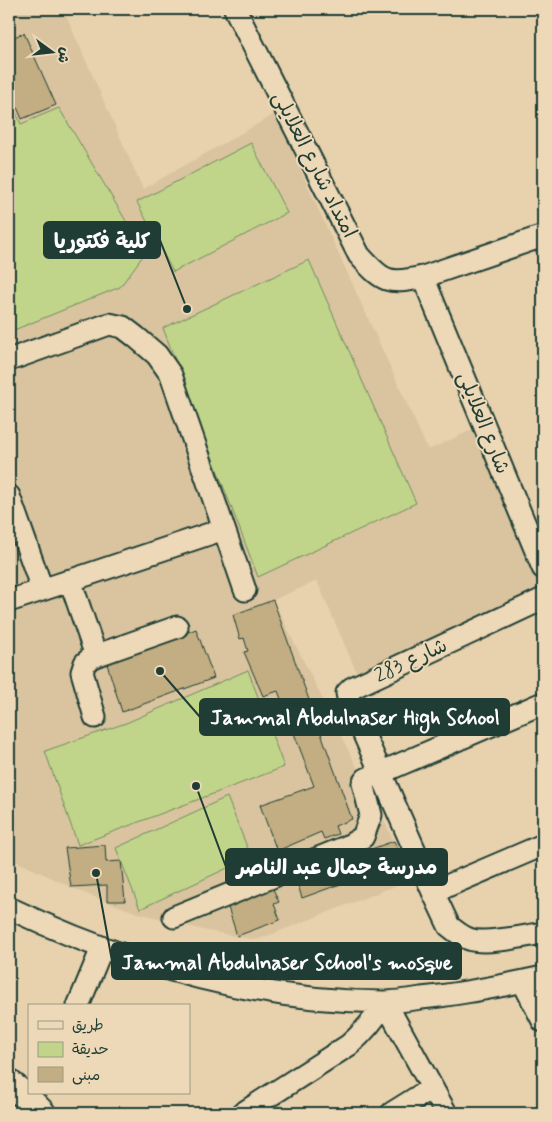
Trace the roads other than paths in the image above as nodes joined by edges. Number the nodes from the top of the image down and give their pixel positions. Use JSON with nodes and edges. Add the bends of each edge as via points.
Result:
{"nodes":[{"id":1,"x":235,"y":9,"type":"edge"},
{"id":2,"x":543,"y":236,"type":"edge"},
{"id":3,"x":423,"y":277,"type":"junction"},
{"id":4,"x":9,"y":360,"type":"edge"},
{"id":5,"x":9,"y":496,"type":"edge"},
{"id":6,"x":224,"y":528,"type":"junction"},
{"id":7,"x":543,"y":568,"type":"edge"},
{"id":8,"x":70,"y":580,"type":"junction"},
{"id":9,"x":42,"y":589,"type":"junction"},
{"id":10,"x":245,"y":590,"type":"dead end"},
{"id":11,"x":543,"y":599,"type":"edge"},
{"id":12,"x":9,"y":601,"type":"edge"},
{"id":13,"x":177,"y":627,"type":"dead end"},
{"id":14,"x":96,"y":656,"type":"junction"},
{"id":15,"x":543,"y":704,"type":"edge"},
{"id":16,"x":95,"y":717,"type":"dead end"},
{"id":17,"x":380,"y":772,"type":"junction"},
{"id":18,"x":543,"y":845,"type":"edge"},
{"id":19,"x":433,"y":892,"type":"junction"},
{"id":20,"x":9,"y":908,"type":"edge"},
{"id":21,"x":174,"y":917,"type":"dead end"},
{"id":22,"x":543,"y":933,"type":"edge"},
{"id":23,"x":102,"y":948,"type":"junction"},
{"id":24,"x":533,"y":980,"type":"edge"},
{"id":25,"x":385,"y":1002,"type":"junction"},
{"id":26,"x":79,"y":1004,"type":"edge"},
{"id":27,"x":543,"y":1021,"type":"edge"},
{"id":28,"x":10,"y":1084,"type":"edge"},
{"id":29,"x":432,"y":1088,"type":"junction"},
{"id":30,"x":35,"y":1106,"type":"edge"},
{"id":31,"x":248,"y":1112,"type":"edge"},
{"id":32,"x":392,"y":1113,"type":"edge"},
{"id":33,"x":446,"y":1113,"type":"edge"}],
"edges":[{"from":1,"to":3,"type":"street","name":"امتداد شارع العلايلى","via":[[359,255],[376,274],[392,281],[405,282]]},
{"from":2,"to":3,"type":"street","name":"امتداد شارع العلايلى"},
{"from":3,"to":7,"type":"street","name":"شارع العلايلى"},
{"from":4,"to":6,"type":"street","via":[[109,324],[130,332],[158,356],[171,375]]},
{"from":5,"to":9,"type":"street"},
{"from":6,"to":8,"type":"street"},
{"from":6,"to":10,"type":"street"},
{"from":8,"to":9,"type":"street"},
{"from":8,"to":14,"type":"street"},
{"from":9,"to":12,"type":"street"},
{"from":11,"to":17,"type":"street","name":"شارع 283","via":[[347,693]]},
{"from":13,"to":14,"type":"street"},
{"from":14,"to":16,"type":"street","via":[[86,663],[82,672]]},
{"from":15,"to":17,"type":"street"},
{"from":17,"to":19,"type":"street","name":"شارع 283"},
{"from":17,"to":21,"type":"street","via":[[366,778],[363,783],[371,815],[363,837]]},
{"from":18,"to":19,"type":"street"},
{"from":19,"to":22,"type":"street","name":"شارع 283","via":[[449,926],[469,939],[481,941]]},
{"from":20,"to":23,"type":"street"},
{"from":23,"to":25,"type":"street","via":[[202,978],[252,989]]},
{"from":23,"to":26,"type":"street"},
{"from":24,"to":25,"type":"street","via":[[460,994]]},
{"from":24,"to":27,"type":"street"},
{"from":25,"to":29,"type":"street"},
{"from":25,"to":31,"type":"street","via":[[376,1018],[349,1045]]},
{"from":28,"to":30,"type":"main road"},
{"from":29,"to":32,"type":"street"},
{"from":29,"to":33,"type":"street"}]}
